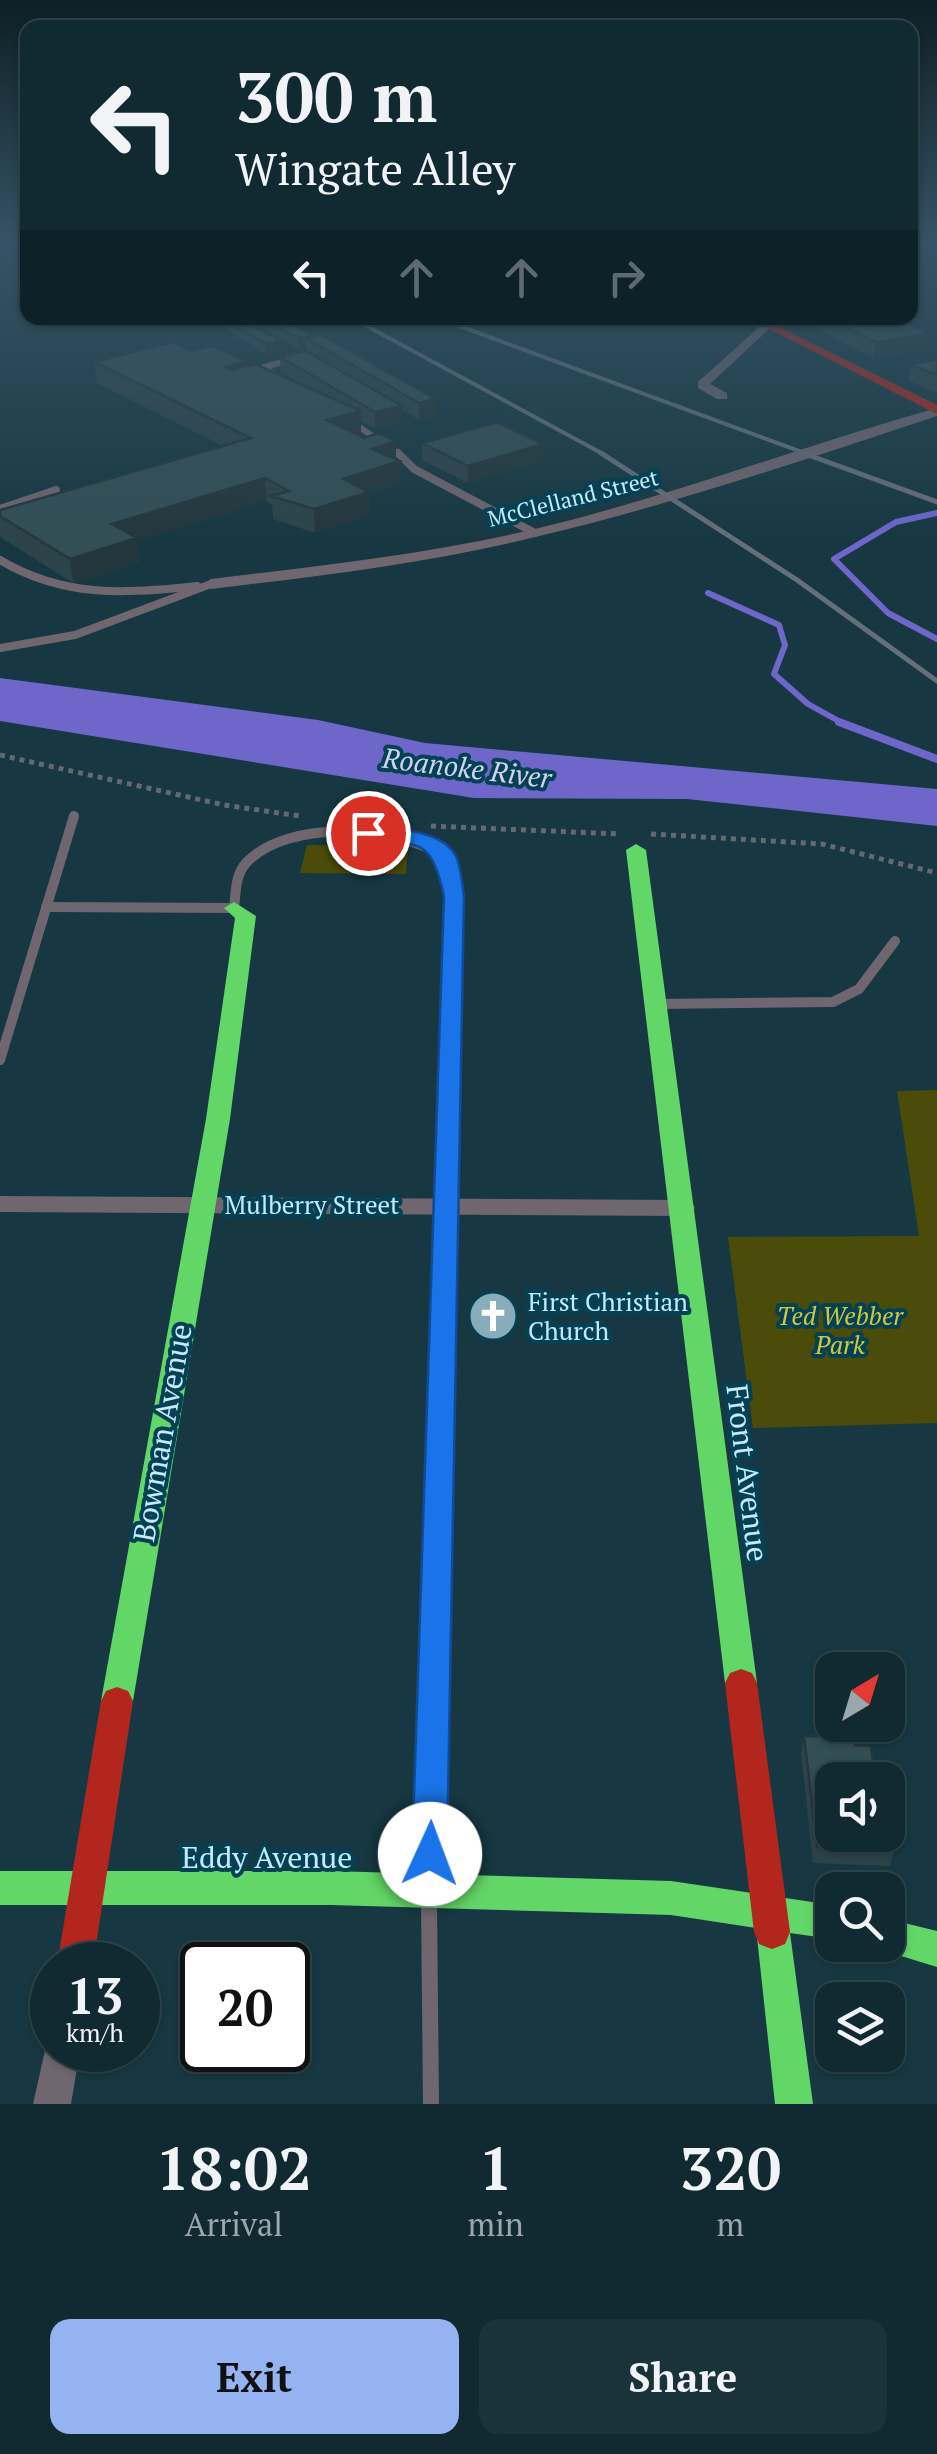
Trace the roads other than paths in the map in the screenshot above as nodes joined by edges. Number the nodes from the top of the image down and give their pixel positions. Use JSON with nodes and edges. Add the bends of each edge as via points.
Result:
{"nodes":[{"id":1,"x":742,"y":344,"type":"edge"},
{"id":2,"x":811,"y":344,"type":"edge"},
{"id":3,"x":298,"y":358,"type":"edge"},
{"id":4,"x":281,"y":378,"type":"edge"},
{"id":5,"x":722,"y":396,"type":"dead end"},
{"id":6,"x":937,"y":411,"type":"edge"},
{"id":7,"x":345,"y":418,"type":"edge"},
{"id":8,"x":56,"y":490,"type":"edge"},
{"id":9,"x":0,"y":509,"type":"edge"},
{"id":10,"x":535,"y":533,"type":"junction"},
{"id":11,"x":0,"y":560,"type":"edge"},
{"id":12,"x":211,"y":584,"type":"junction"},
{"id":13,"x":0,"y":648,"type":"edge"},
{"id":14,"x":74,"y":816,"type":"dead end"},
{"id":15,"x":640,"y":840,"type":"road end"},
{"id":16,"x":46,"y":907,"type":"junction"},
{"id":17,"x":234,"y":908,"type":"junction"},
{"id":18,"x":896,"y":941,"type":"dead end"},
{"id":19,"x":656,"y":1004,"type":"junction"},
{"id":20,"x":0,"y":1060,"type":"edge"},
{"id":21,"x":0,"y":1204,"type":"edge"},
{"id":22,"x":204,"y":1205,"type":"junction"},
{"id":23,"x":446,"y":1206,"type":"junction"},
{"id":24,"x":683,"y":1208,"type":"junction"},
{"id":25,"x":0,"y":1888,"type":"edge"},
{"id":26,"x":89,"y":1888,"type":"junction"},
{"id":27,"x":428,"y":1891,"type":"junction"},
{"id":28,"x":769,"y":1909,"type":"junction"},
{"id":29,"x":815,"y":1918,"type":"edge"},
{"id":30,"x":905,"y":1941,"type":"edge"},
{"id":31,"x":80,"y":1942,"type":"edge"},
{"id":32,"x":937,"y":1949,"type":"edge"},
{"id":33,"x":57,"y":2072,"type":"edge"},
{"id":34,"x":52,"y":2104,"type":"edge"},
{"id":35,"x":430,"y":2104,"type":"edge"},
{"id":36,"x":794,"y":2104,"type":"edge"}],
"edges":[{"from":1,"to":5,"type":"street","via":[[702,385]]},
{"from":2,"to":6,"type":"street"},
{"from":3,"to":4,"type":"lane","via":[[264,367]]},
{"from":6,"to":10,"type":"street","name":"McClelland Street","via":[[717,483]]},
{"from":7,"to":10,"type":"lane","via":[[389,444],[414,469]]},
{"from":8,"to":9,"type":"lane"},
{"from":10,"to":12,"type":"street","name":"McClelland Street","via":[[354,567]]},
{"from":11,"to":12,"type":"lane","via":[[38,583],[82,594]]},
{"from":12,"to":13,"type":"lane","via":[[74,635]]},
{"from":14,"to":16,"type":"lane"},
{"from":15,"to":19,"type":"street","name":"Front Avenue"},
{"from":16,"to":17,"type":"lane"},
{"from":16,"to":20,"type":"lane"},
{"from":17,"to":22,"type":"street","name":"Bowman Avenue","via":[[246,916]]},
{"from":17,"to":23,"type":"lane","via":[[248,861],[297,838],[405,836],[446,856],[454,896]]},
{"from":18,"to":19,"type":"lane","via":[[859,989],[833,1002]]},
{"from":19,"to":24,"type":"street","name":"Front Avenue"},
{"from":21,"to":22,"type":"street","name":"Mulberry Street"},
{"from":22,"to":23,"type":"street","name":"Mulberry Street"},
{"from":22,"to":26,"type":"street","name":"Bowman Avenue"},
{"from":23,"to":24,"type":"street","name":"Mulberry Street"},
{"from":23,"to":27,"type":"lane"},
{"from":24,"to":28,"type":"street","name":"Front Avenue"},
{"from":25,"to":26,"type":"street","name":"Eddy Avenue"},
{"from":26,"to":27,"type":"street","name":"Eddy Avenue"},
{"from":26,"to":31,"type":"street","name":"Bowman Avenue"},
{"from":27,"to":28,"type":"street","name":"Eddy Avenue","via":[[670,1898]]},
{"from":27,"to":35,"type":"lane"},
{"from":28,"to":29,"type":"street","name":"Eddy Avenue"},
{"from":28,"to":36,"type":"street","name":"Front Avenue"},
{"from":30,"to":32,"type":"street"},
{"from":33,"to":34,"type":"street"}]}
